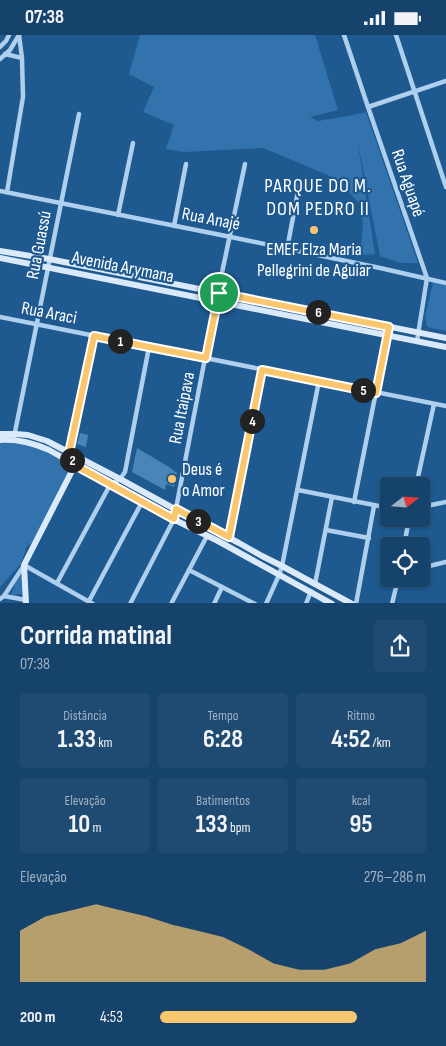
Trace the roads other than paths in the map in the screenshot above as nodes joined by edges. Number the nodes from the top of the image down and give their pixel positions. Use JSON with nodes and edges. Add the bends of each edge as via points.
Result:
{"nodes":[{"id":1,"x":9,"y":35,"type":"edge"},
{"id":2,"x":19,"y":35,"type":"edge"},
{"id":3,"x":344,"y":35,"type":"edge"},
{"id":4,"x":396,"y":35,"type":"edge"},
{"id":5,"x":0,"y":47,"type":"edge"},
{"id":6,"x":5,"y":54,"type":"junction"},
{"id":7,"x":22,"y":58,"type":"junction"},
{"id":8,"x":0,"y":59,"type":"edge"},
{"id":9,"x":446,"y":81,"type":"edge"},
{"id":10,"x":415,"y":91,"type":"junction"},
{"id":11,"x":368,"y":107,"type":"junction"},
{"id":12,"x":79,"y":114,"type":"dead end"},
{"id":13,"x":133,"y":143,"type":"dead end"},
{"id":14,"x":186,"y":164,"type":"dead end"},
{"id":15,"x":245,"y":164,"type":"dead end"},
{"id":16,"x":299,"y":186,"type":"dead end"},
{"id":17,"x":446,"y":187,"type":"edge"},
{"id":18,"x":0,"y":191,"type":"edge"},
{"id":19,"x":7,"y":192,"type":"junction"},
{"id":20,"x":61,"y":204,"type":"junction"},
{"id":21,"x":118,"y":215,"type":"junction"},
{"id":22,"x":174,"y":226,"type":"junction"},
{"id":23,"x":230,"y":237,"type":"junction"},
{"id":24,"x":287,"y":249,"type":"junction"},
{"id":25,"x":0,"y":251,"type":"edge"},
{"id":26,"x":0,"y":258,"type":"edge"},
{"id":27,"x":50,"y":259,"type":"junction"},
{"id":28,"x":48,"y":267,"type":"junction"},
{"id":29,"x":427,"y":278,"type":"junction"},
{"id":30,"x":446,"y":283,"type":"edge"},
{"id":31,"x":219,"y":293,"type":"junction"},
{"id":32,"x":216,"y":301,"type":"junction"},
{"id":33,"x":0,"y":317,"type":"edge"},
{"id":34,"x":37,"y":324,"type":"junction"},
{"id":35,"x":389,"y":327,"type":"junction"},
{"id":36,"x":418,"y":333,"type":"junction"},
{"id":37,"x":94,"y":336,"type":"junction"},
{"id":38,"x":387,"y":336,"type":"junction"},
{"id":39,"x":446,"y":338,"type":"edge"},
{"id":40,"x":417,"y":341,"type":"junction"},
{"id":41,"x":149,"y":347,"type":"junction"},
{"id":42,"x":446,"y":347,"type":"edge"},
{"id":43,"x":206,"y":358,"type":"junction"},
{"id":44,"x":262,"y":370,"type":"junction"},
{"id":45,"x":319,"y":381,"type":"junction"},
{"id":46,"x":376,"y":393,"type":"junction"},
{"id":47,"x":434,"y":404,"type":"junction"},
{"id":48,"x":446,"y":406,"type":"edge"},
{"id":49,"x":0,"y":435,"type":"edge"},
{"id":50,"x":14,"y":437,"type":"junction"},
{"id":51,"x":0,"y":440,"type":"edge"},
{"id":52,"x":69,"y":453,"type":"junction"},
{"id":53,"x":75,"y":465,"type":"junction"},
{"id":54,"x":418,"y":477,"type":"edge"},
{"id":55,"x":120,"y":479,"type":"junction"},
{"id":56,"x":110,"y":485,"type":"junction"},
{"id":57,"x":298,"y":490,"type":"junction"},
{"id":58,"x":332,"y":497,"type":"junction"},
{"id":59,"x":142,"y":502,"type":"junction"},
{"id":60,"x":354,"y":502,"type":"junction"},
{"id":61,"x":446,"y":502,"type":"edge"},
{"id":62,"x":430,"y":505,"type":"edge"},
{"id":63,"x":374,"y":506,"type":"junction"},
{"id":64,"x":380,"y":507,"type":"edge"},
{"id":65,"x":176,"y":509,"type":"junction"},
{"id":66,"x":174,"y":519,"type":"junction"},
{"id":67,"x":326,"y":530,"type":"junction"},
{"id":68,"x":207,"y":536,"type":"junction"},
{"id":69,"x":229,"y":537,"type":"junction"},
{"id":70,"x":369,"y":538,"type":"junction"},
{"id":71,"x":446,"y":562,"type":"edge"},
{"id":72,"x":24,"y":565,"type":"junction"},
{"id":73,"x":282,"y":566,"type":"junction"},
{"id":74,"x":430,"y":566,"type":"edge"},
{"id":75,"x":189,"y":570,"type":"junction"},
{"id":76,"x":279,"y":575,"type":"junction"},
{"id":77,"x":57,"y":583,"type":"junction"},
{"id":78,"x":314,"y":584,"type":"junction"},
{"id":79,"x":222,"y":587,"type":"junction"},
{"id":80,"x":396,"y":587,"type":"edge"},
{"id":81,"x":311,"y":591,"type":"junction"},
{"id":82,"x":2,"y":598,"type":"edge"},
{"id":83,"x":26,"y":601,"type":"edge"},
{"id":84,"x":91,"y":602,"type":"edge"},
{"id":85,"x":130,"y":603,"type":"edge"},
{"id":86,"x":171,"y":603,"type":"edge"},
{"id":87,"x":214,"y":603,"type":"edge"},
{"id":88,"x":255,"y":603,"type":"edge"},
{"id":89,"x":266,"y":603,"type":"edge"},
{"id":90,"x":306,"y":603,"type":"edge"},
{"id":91,"x":332,"y":603,"type":"edge"},
{"id":92,"x":354,"y":603,"type":"edge"},
{"id":93,"x":392,"y":603,"type":"edge"}],
"edges":[{"from":1,"to":5,"type":"street"},
{"from":2,"to":6,"type":"street"},
{"from":2,"to":7,"type":"street"},
{"from":3,"to":11,"type":"street","name":"Rua Aguapé"},
{"from":4,"to":10,"type":"street"},
{"from":6,"to":7,"type":"street"},
{"from":6,"to":8,"type":"street"},
{"from":7,"to":19,"type":"street","via":[[23,97]]},
{"from":9,"to":10,"type":"street"},
{"from":10,"to":11,"type":"street"},
{"from":10,"to":17,"type":"street"},
{"from":11,"to":29,"type":"street","name":"Rua Aguapé"},
{"from":12,"to":20,"type":"street","name":"Rua Guassú"},
{"from":13,"to":21,"type":"street"},
{"from":14,"to":22,"type":"street"},
{"from":15,"to":23,"type":"street","name":"Rua Itaipava"},
{"from":16,"to":24,"type":"street"},
{"from":18,"to":19,"type":"street","name":"Rua Anajé"},
{"from":19,"to":20,"type":"street","name":"Rua Anajé"},
{"from":20,"to":21,"type":"street","name":"Rua Anajé"},
{"from":20,"to":27,"type":"street","name":"Rua Guassú"},
{"from":21,"to":22,"type":"street","name":"Rua Anajé"},
{"from":22,"to":23,"type":"street","name":"Rua Anajé"},
{"from":23,"to":24,"type":"street","name":"Rua Anajé"},
{"from":23,"to":31,"type":"street","name":"Rua Itaipava"},
{"from":24,"to":29,"type":"street","name":"Rua Anajé"},
{"from":25,"to":27,"type":"street","name":"Avenida Arymana"},
{"from":26,"to":28,"type":"street","name":"Avenida Arymana"},
{"from":27,"to":28,"type":"street","name":"Rua Guassú"},
{"from":27,"to":31,"type":"street","name":"Avenida Arymana"},
{"from":28,"to":32,"type":"street","name":"Avenida Arymana"},
{"from":28,"to":34,"type":"street","name":"Rua Guassú"},
{"from":29,"to":30,"type":"street","name":"Rua Anajé"},
{"from":29,"to":36,"type":"street","name":"Rua Aguapé"},
{"from":31,"to":32,"type":"street","name":"Rua Itaipava"},
{"from":31,"to":35,"type":"street","name":"Avenida Arymana"},
{"from":32,"to":38,"type":"street","name":"Avenida Arymana"},
{"from":32,"to":43,"type":"street","name":"Rua Itaipava"},
{"from":33,"to":34,"type":"street","name":"Rua Araci"},
{"from":34,"to":37,"type":"street","name":"Rua Araci"},
{"from":34,"to":50,"type":"street","name":"Rua Guassú"},
{"from":35,"to":36,"type":"street","name":"Avenida Arymana"},
{"from":35,"to":38,"type":"street"},
{"from":36,"to":39,"type":"street","name":"Avenida Arymana"},
{"from":36,"to":40,"type":"street","name":"Rua Aguapé"},
{"from":37,"to":41,"type":"street","name":"Rua Araci"},
{"from":37,"to":52,"type":"street"},
{"from":38,"to":40,"type":"street","name":"Avenida Arymana"},
{"from":38,"to":46,"type":"street"},
{"from":40,"to":42,"type":"street","name":"Avenida Arymana"},
{"from":41,"to":43,"type":"street","name":"Rua Araci"},
{"from":41,"to":55,"type":"street","via":[[125,471]]},
{"from":43,"to":44,"type":"street","name":"Rua Araci"},
{"from":43,"to":65,"type":"street","name":"Rua Itaipava"},
{"from":44,"to":45,"type":"street","name":"Rua Araci"},
{"from":44,"to":69,"type":"street"},
{"from":45,"to":46,"type":"street","name":"Rua Araci"},
{"from":45,"to":57,"type":"street"},
{"from":46,"to":47,"type":"street","name":"Rua Araci"},
{"from":46,"to":60,"type":"street"},
{"from":47,"to":48,"type":"street","name":"Rua Araci"},
{"from":47,"to":54,"type":"street"},
{"from":49,"to":50,"type":"street"},
{"from":50,"to":51,"type":"street"},
{"from":50,"to":52,"type":"street","via":[[38,438]]},
{"from":50,"to":53,"type":"street","via":[[38,445]]},
{"from":52,"to":53,"type":"street"},
{"from":52,"to":55,"type":"street"},
{"from":53,"to":56,"type":"street"},
{"from":53,"to":72,"type":"street"},
{"from":55,"to":56,"type":"street"},
{"from":55,"to":65,"type":"street"},
{"from":56,"to":59,"type":"street"},
{"from":56,"to":77,"type":"street"},
{"from":57,"to":58,"type":"street"},
{"from":57,"to":73,"type":"street"},
{"from":58,"to":60,"type":"street"},
{"from":58,"to":67,"type":"street"},
{"from":59,"to":66,"type":"street"},
{"from":59,"to":84,"type":"street"},
{"from":60,"to":63,"type":"street"},
{"from":61,"to":62,"type":"street"},
{"from":63,"to":64,"type":"street"},
{"from":63,"to":70,"type":"street"},
{"from":65,"to":66,"type":"street","name":"Rua Itaipava"},
{"from":65,"to":69,"type":"street"},
{"from":66,"to":68,"type":"street"},
{"from":66,"to":85,"type":"street","name":"Rua Itaipava"},
{"from":67,"to":70,"type":"street"},
{"from":67,"to":78,"type":"street"},
{"from":68,"to":75,"type":"street"},
{"from":68,"to":76,"type":"street"},
{"from":69,"to":73,"type":"street"},
{"from":70,"to":92,"type":"street"},
{"from":71,"to":74,"type":"street"},
{"from":72,"to":77,"type":"street"},
{"from":72,"to":82,"type":"street"},
{"from":72,"to":83,"type":"street"},
{"from":73,"to":76,"type":"street"},
{"from":73,"to":78,"type":"street"},
{"from":75,"to":79,"type":"street"},
{"from":75,"to":86,"type":"street"},
{"from":76,"to":81,"type":"street"},
{"from":76,"to":89,"type":"street"},
{"from":77,"to":84,"type":"street"},
{"from":78,"to":92,"type":"street"},
{"from":79,"to":87,"type":"street"},
{"from":79,"to":88,"type":"street"},
{"from":80,"to":93,"type":"street"},
{"from":81,"to":90,"type":"street"},
{"from":81,"to":91,"type":"street"},
{"from":82,"to":83,"type":"street"}]}
